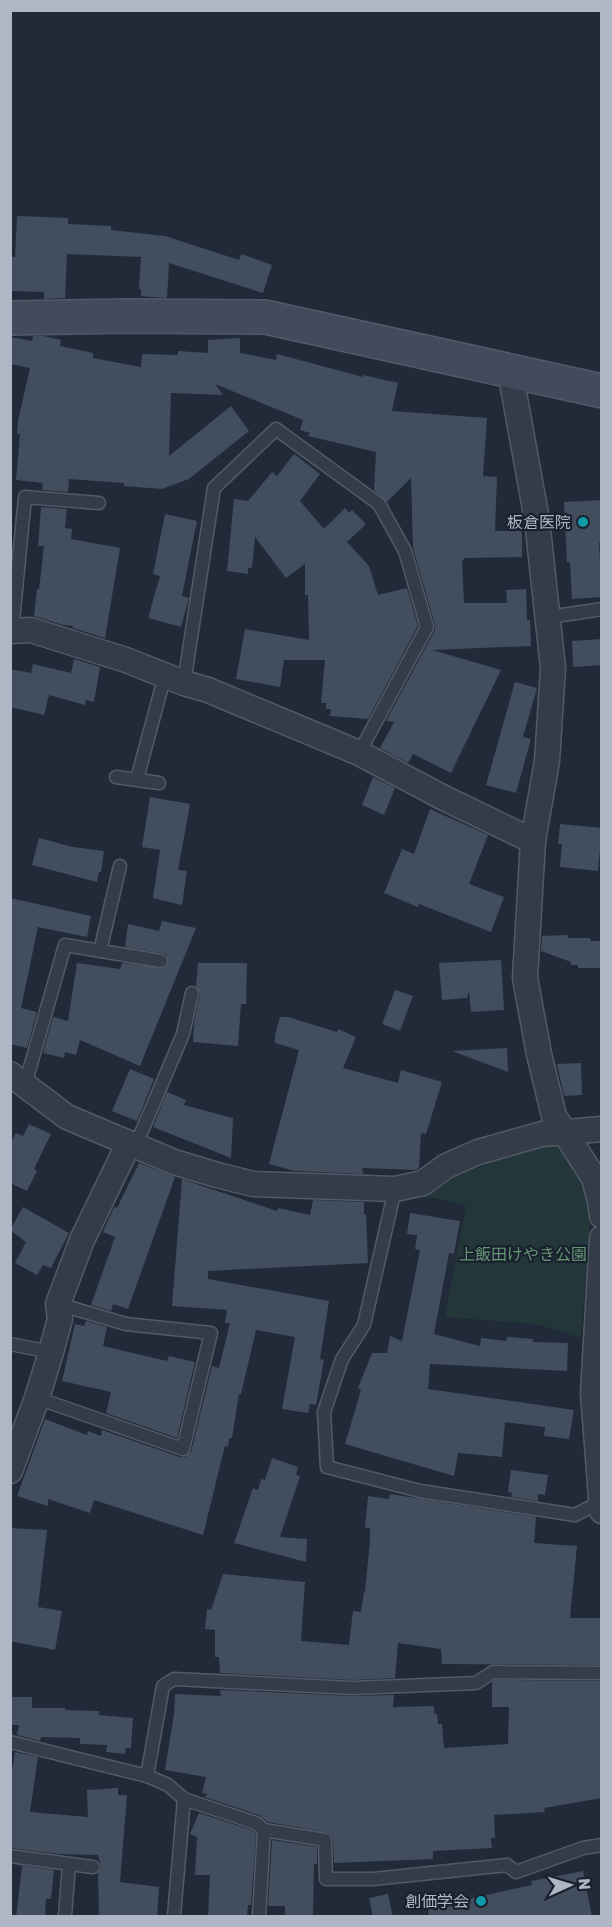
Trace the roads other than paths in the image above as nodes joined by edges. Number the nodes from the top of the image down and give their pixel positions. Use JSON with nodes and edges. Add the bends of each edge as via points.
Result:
{"nodes":[{"id":1,"x":10,"y":318,"type":"edge"},
{"id":2,"x":510,"y":371,"type":"junction"},
{"id":3,"x":602,"y":391,"type":"edge"},
{"id":4,"x":99,"y":503,"type":"dead end"},
{"id":5,"x":602,"y":609,"type":"edge"},
{"id":6,"x":549,"y":617,"type":"junction"},
{"id":7,"x":11,"y":631,"type":"edge"},
{"id":8,"x":175,"y":680,"type":"junction"},
{"id":9,"x":359,"y":753,"type":"junction"},
{"id":10,"x":116,"y":777,"type":"dead end"},
{"id":11,"x":137,"y":779,"type":"junction"},
{"id":12,"x":159,"y":783,"type":"dead end"},
{"id":13,"x":533,"y":841,"type":"junction"},
{"id":14,"x":120,"y":866,"type":"dead end"},
{"id":15,"x":99,"y":951,"type":"junction"},
{"id":16,"x":161,"y":962,"type":"dead end"},
{"id":17,"x":192,"y":993,"type":"dead end"},
{"id":18,"x":18,"y":1080,"type":"edge"},
{"id":19,"x":602,"y":1129,"type":"edge"},
{"id":20,"x":564,"y":1132,"type":"junction"},
{"id":21,"x":133,"y":1144,"type":"junction"},
{"id":22,"x":395,"y":1189,"type":"junction"},
{"id":23,"x":602,"y":1216,"type":"edge"},
{"id":24,"x":602,"y":1238,"type":"edge"},
{"id":25,"x":58,"y":1304,"type":"junction"},
{"id":26,"x":10,"y":1344,"type":"edge"},
{"id":27,"x":51,"y":1352,"type":"junction"},
{"id":28,"x":37,"y":1398,"type":"junction"},
{"id":29,"x":10,"y":1471,"type":"edge"},
{"id":30,"x":601,"y":1506,"type":"edge"},
{"id":31,"x":602,"y":1673,"type":"edge"},
{"id":32,"x":10,"y":1742,"type":"edge"},
{"id":33,"x":147,"y":1776,"type":"junction"},
{"id":34,"x":184,"y":1799,"type":"junction"},
{"id":35,"x":264,"y":1830,"type":"junction"},
{"id":36,"x":602,"y":1845,"type":"edge"},
{"id":37,"x":10,"y":1856,"type":"edge"},
{"id":38,"x":69,"y":1864,"type":"junction"},
{"id":39,"x":93,"y":1867,"type":"dead end"},
{"id":40,"x":65,"y":1917,"type":"edge"},
{"id":41,"x":174,"y":1917,"type":"edge"},
{"id":42,"x":259,"y":1917,"type":"edge"}],
"edges":[{"from":1,"to":2,"type":"street","via":[[264,317]]},
{"from":2,"to":3,"type":"street"},
{"from":2,"to":6,"type":"street","via":[[537,520]]},
{"from":4,"to":7,"type":"lane","via":[[26,497]]},
{"from":5,"to":6,"type":"lane"},
{"from":6,"to":13,"type":"street","via":[[554,668],[547,761]]},
{"from":7,"to":8,"type":"street","via":[[32,630]]},
{"from":8,"to":9,"type":"street"},
{"from":8,"to":9,"type":"lane","via":[[214,488],[276,429],[379,504],[405,551],[427,627]]},
{"from":8,"to":11,"type":"lane"},
{"from":9,"to":13,"type":"street"},
{"from":10,"to":11,"type":"lane"},
{"from":11,"to":12,"type":"lane"},
{"from":13,"to":20,"type":"street","via":[[525,978],[554,1116]]},
{"from":14,"to":15,"type":"lane"},
{"from":15,"to":16,"type":"lane"},
{"from":15,"to":18,"type":"lane","via":[[64,945]]},
{"from":17,"to":21,"type":"lane","via":[[183,1034]]},
{"from":18,"to":21,"type":"street","via":[[67,1117]]},
{"from":19,"to":20,"type":"street"},
{"from":20,"to":22,"type":"street","via":[[542,1134],[478,1152],[446,1166],[423,1182]]},
{"from":20,"to":23,"type":"street","via":[[594,1178]]},
{"from":21,"to":22,"type":"street","via":[[174,1162],[253,1184]]},
{"from":21,"to":25,"type":"street","via":[[82,1240]]},
{"from":22,"to":30,"type":"lane","via":[[364,1325],[342,1359],[324,1412],[327,1467],[420,1491],[575,1515]]},
{"from":24,"to":30,"type":"street","via":[[593,1394]]},
{"from":25,"to":27,"type":"street","via":[[60,1319]]},
{"from":25,"to":28,"type":"lane","via":[[126,1324],[211,1333],[183,1449]]},
{"from":26,"to":27,"type":"lane"},
{"from":27,"to":28,"type":"street"},
{"from":28,"to":29,"type":"street"},
{"from":31,"to":33,"type":"lane","via":[[493,1672],[476,1683],[353,1688],[174,1679],[163,1686]]},
{"from":32,"to":33,"type":"lane"},
{"from":33,"to":34,"type":"lane","via":[[168,1785]]},
{"from":34,"to":35,"type":"lane","via":[[256,1823]]},
{"from":34,"to":41,"type":"lane"},
{"from":35,"to":36,"type":"lane","via":[[325,1840],[326,1879],[373,1879],[507,1865],[516,1872]]},
{"from":35,"to":42,"type":"lane"},
{"from":37,"to":38,"type":"lane"},
{"from":38,"to":39,"type":"lane"},
{"from":38,"to":40,"type":"lane"}]}
